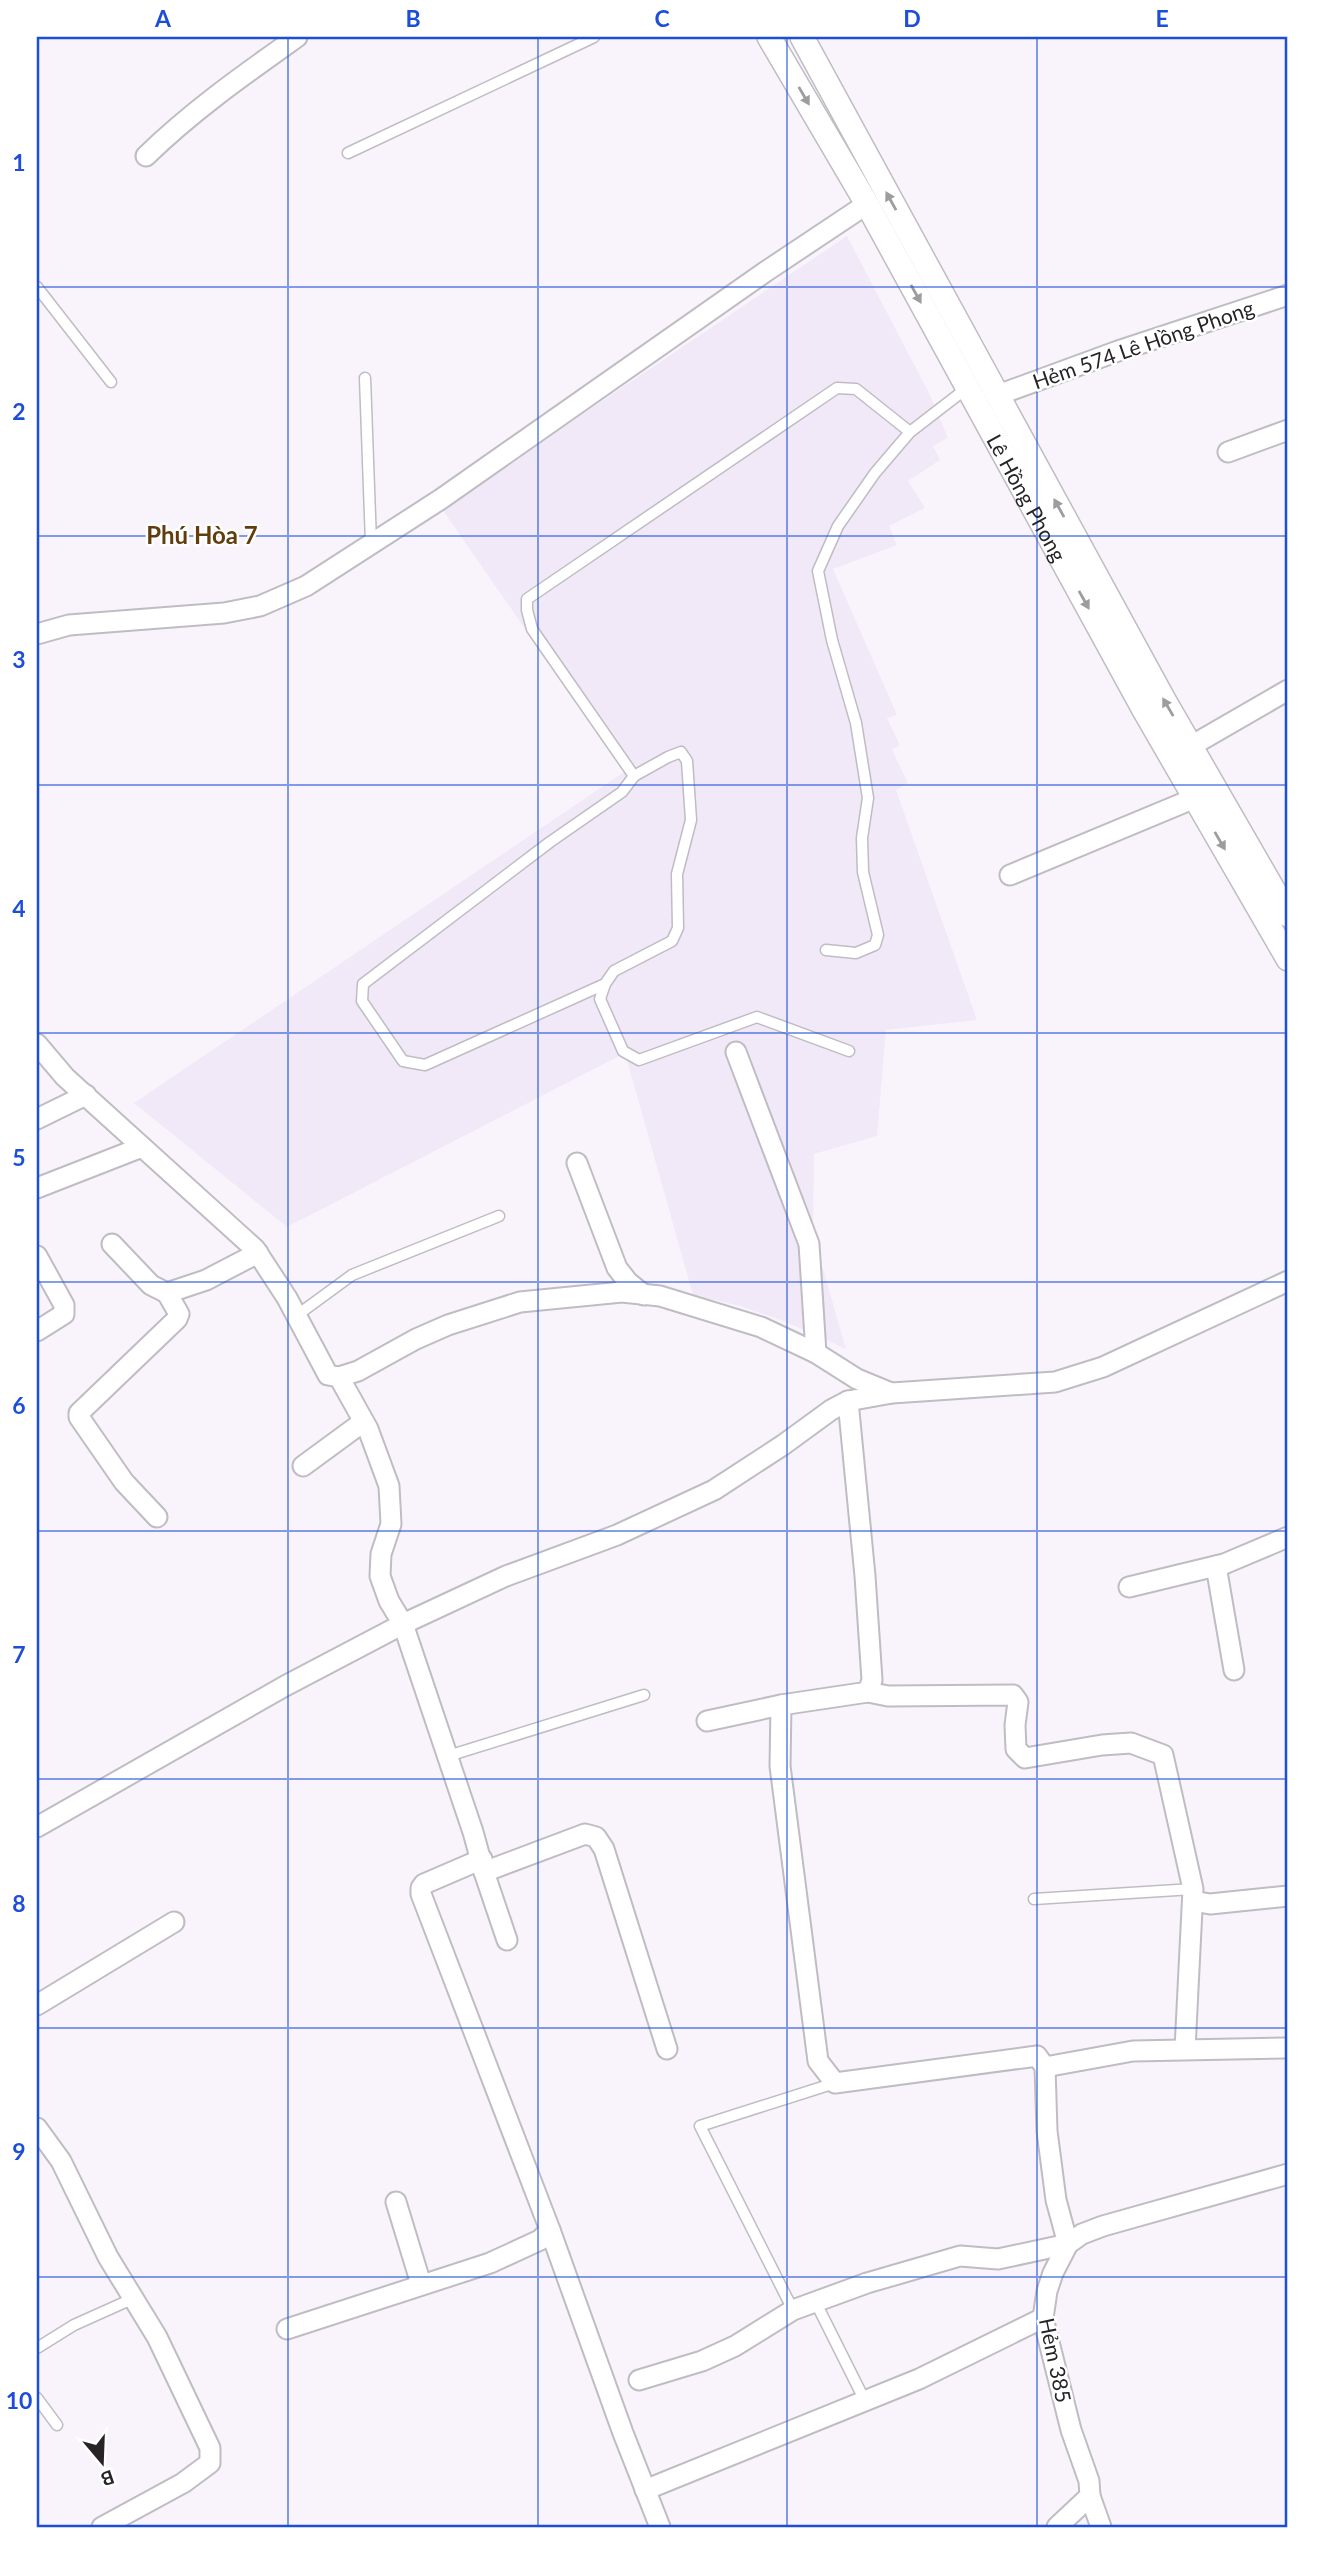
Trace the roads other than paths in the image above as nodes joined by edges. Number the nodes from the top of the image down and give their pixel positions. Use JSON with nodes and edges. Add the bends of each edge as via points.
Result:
{"nodes":[{"id":1,"x":298,"y":37,"type":"edge"},
{"id":2,"x":594,"y":37,"type":"edge"},
{"id":3,"x":769,"y":37,"type":"edge"},
{"id":4,"x":802,"y":37,"type":"edge"},
{"id":5,"x":348,"y":153,"type":"dead end"},
{"id":6,"x":146,"y":156,"type":"dead end"},
{"id":7,"x":867,"y":204,"type":"junction"},
{"id":8,"x":37,"y":287,"type":"edge"},
{"id":9,"x":1287,"y":298,"type":"edge"},
{"id":10,"x":365,"y":378,"type":"dead end"},
{"id":11,"x":111,"y":382,"type":"dead end"},
{"id":12,"x":968,"y":388,"type":"junction"},
{"id":13,"x":998,"y":394,"type":"junction"},
{"id":14,"x":1288,"y":430,"type":"edge"},
{"id":15,"x":910,"y":432,"type":"junction"},
{"id":16,"x":1228,"y":452,"type":"dead end"},
{"id":17,"x":371,"y":544,"type":"junction"},
{"id":18,"x":37,"y":634,"type":"edge"},
{"id":19,"x":1288,"y":690,"type":"edge"},
{"id":20,"x":1181,"y":751,"type":"junction"},
{"id":21,"x":634,"y":776,"type":"junction"},
{"id":22,"x":1195,"y":798,"type":"junction"},
{"id":23,"x":1010,"y":875,"type":"dead end"},
{"id":24,"x":1288,"y":915,"type":"edge"},
{"id":25,"x":827,"y":950,"type":"dead end"},
{"id":26,"x":1288,"y":959,"type":"edge"},
{"id":27,"x":605,"y":984,"type":"junction"},
{"id":28,"x":37,"y":1044,"type":"edge"},
{"id":29,"x":849,"y":1051,"type":"dead end"},
{"id":30,"x":736,"y":1052,"type":"dead end"},
{"id":31,"x":86,"y":1095,"type":"junction"},
{"id":32,"x":37,"y":1119,"type":"edge"},
{"id":33,"x":142,"y":1147,"type":"junction"},
{"id":34,"x":577,"y":1163,"type":"dead end"},
{"id":35,"x":37,"y":1188,"type":"edge"},
{"id":36,"x":499,"y":1216,"type":"dead end"},
{"id":37,"x":112,"y":1244,"type":"dead end"},
{"id":38,"x":258,"y":1253,"type":"junction"},
{"id":39,"x":37,"y":1256,"type":"edge"},
{"id":40,"x":1288,"y":1280,"type":"edge"},
{"id":41,"x":167,"y":1293,"type":"junction"},
{"id":42,"x":644,"y":1295,"type":"junction"},
{"id":43,"x":296,"y":1316,"type":"junction"},
{"id":44,"x":37,"y":1331,"type":"edge"},
{"id":45,"x":816,"y":1353,"type":"junction"},
{"id":46,"x":339,"y":1377,"type":"junction"},
{"id":47,"x":892,"y":1393,"type":"junction"},
{"id":48,"x":848,"y":1401,"type":"junction"},
{"id":49,"x":363,"y":1422,"type":"junction"},
{"id":50,"x":303,"y":1466,"type":"dead end"},
{"id":51,"x":157,"y":1517,"type":"dead end"},
{"id":52,"x":1288,"y":1537,"type":"edge"},
{"id":53,"x":1216,"y":1566,"type":"junction"},
{"id":54,"x":1129,"y":1587,"type":"dead end"},
{"id":55,"x":403,"y":1624,"type":"junction"},
{"id":56,"x":1234,"y":1670,"type":"dead end"},
{"id":57,"x":868,"y":1692,"type":"junction"},
{"id":58,"x":644,"y":1695,"type":"dead end"},
{"id":59,"x":781,"y":1705,"type":"junction"},
{"id":60,"x":707,"y":1721,"type":"dead end"},
{"id":61,"x":448,"y":1756,"type":"junction"},
{"id":62,"x":37,"y":1827,"type":"edge"},
{"id":63,"x":483,"y":1866,"type":"junction"},
{"id":64,"x":1193,"y":1895,"type":"junction"},
{"id":65,"x":1288,"y":1896,"type":"edge"},
{"id":66,"x":1034,"y":1899,"type":"dead end"},
{"id":67,"x":174,"y":1922,"type":"dead end"},
{"id":68,"x":507,"y":1940,"type":"dead end"},
{"id":69,"x":37,"y":2005,"type":"edge"},
{"id":70,"x":667,"y":2049,"type":"dead end"},
{"id":71,"x":1185,"y":2049,"type":"junction"},
{"id":72,"x":1285,"y":2049,"type":"dead end"},
{"id":73,"x":1045,"y":2067,"type":"junction"},
{"id":74,"x":835,"y":2083,"type":"junction"},
{"id":75,"x":37,"y":2128,"type":"edge"},
{"id":76,"x":1288,"y":2174,"type":"edge"},
{"id":77,"x":396,"y":2202,"type":"dead end"},
{"id":78,"x":550,"y":2230,"type":"junction"},
{"id":79,"x":1068,"y":2244,"type":"junction"},
{"id":80,"x":421,"y":2284,"type":"junction"},
{"id":81,"x":132,"y":2299,"type":"junction"},
{"id":82,"x":815,"y":2301,"type":"junction"},
{"id":83,"x":793,"y":2310,"type":"junction"},
{"id":84,"x":1044,"y":2318,"type":"junction"},
{"id":85,"x":287,"y":2329,"type":"dead end"},
{"id":86,"x":37,"y":2348,"type":"edge"},
{"id":87,"x":639,"y":2380,"type":"dead end"},
{"id":88,"x":37,"y":2398,"type":"edge"},
{"id":89,"x":865,"y":2402,"type":"junction"},
{"id":90,"x":57,"y":2426,"type":"dead end"},
{"id":91,"x":646,"y":2490,"type":"junction"},
{"id":92,"x":1090,"y":2496,"type":"junction"},
{"id":93,"x":111,"y":2525,"type":"edge"},
{"id":94,"x":660,"y":2527,"type":"edge"},
{"id":95,"x":1057,"y":2527,"type":"edge"},
{"id":96,"x":1101,"y":2527,"type":"edge"}],
"edges":[{"from":1,"to":6,"type":"street","via":[[236,80]]},
{"from":2,"to":5,"type":"lane"},
{"from":3,"to":7,"type":"street","name":"Lê Hồng Phong","one_way":true},
{"from":13,"to":4,"type":"street","name":"Lê Hồng Phong","one_way":true},
{"from":7,"to":12,"type":"street","name":"Lê Hồng Phong","one_way":true},
{"from":7,"to":17,"type":"street"},
{"from":8,"to":11,"type":"lane"},
{"from":9,"to":13,"type":"street","name":"Hẻm 574 Lê Hồng Phong"},
{"from":10,"to":17,"type":"lane"},
{"from":12,"to":15,"type":"lane"},
{"from":12,"to":20,"type":"street","name":"Lê Hồng Phong","one_way":true},
{"from":20,"to":13,"type":"street","name":"Lê Hồng Phong","one_way":true},
{"from":14,"to":16,"type":"street"},
{"from":15,"to":21,"type":"lane","via":[[856,389],[837,387],[527,599],[532,629]]},
{"from":15,"to":25,"type":"lane","via":[[838,526],[818,571],[856,723],[869,798],[862,838],[863,872],[878,935],[875,945],[856,953]]},
{"from":17,"to":18,"type":"street","via":[[306,586],[260,606],[69,625]]},
{"from":19,"to":20,"type":"street"},
{"from":20,"to":22,"type":"street","name":"Lê Hồng Phong"},
{"from":20,"to":24,"type":"street","name":"Lê Hồng Phong"},
{"from":21,"to":27,"type":"lane","via":[[681,752],[687,761],[691,820],[677,874],[678,928],[672,941],[614,971]]},
{"from":21,"to":27,"type":"lane","via":[[622,792],[363,984],[362,1001],[403,1061],[425,1065]]},
{"from":22,"to":23,"type":"street"},
{"from":22,"to":26,"type":"street","name":"Lê Hồng Phong","one_way":true},
{"from":27,"to":29,"type":"lane","via":[[600,999],[618,1040],[623,1051],[639,1060],[757,1017]]},
{"from":28,"to":31,"type":"street"},
{"from":30,"to":45,"type":"street","via":[[809,1244]]},
{"from":31,"to":32,"type":"street"},
{"from":31,"to":33,"type":"street"},
{"from":33,"to":35,"type":"street"},
{"from":33,"to":38,"type":"street"},
{"from":34,"to":42,"type":"street","via":[[617,1268]]},
{"from":36,"to":43,"type":"lane","via":[[352,1275]]},
{"from":37,"to":41,"type":"street","via":[[151,1284]]},
{"from":38,"to":41,"type":"street","via":[[206,1280]]},
{"from":38,"to":43,"type":"street"},
{"from":39,"to":44,"type":"street","via":[[64,1306],[64,1314]]},
{"from":40,"to":47,"type":"street","via":[[1103,1367],[1055,1382]]},
{"from":41,"to":51,"type":"street","via":[[179,1314],[177,1319],[79,1413],[124,1482]]},
{"from":42,"to":45,"type":"street","via":[[761,1327]]},
{"from":42,"to":46,"type":"street","via":[[520,1302],[448,1325]]},
{"from":43,"to":46,"type":"street","via":[[328,1375]]},
{"from":45,"to":47,"type":"street","via":[[857,1379]]},
{"from":46,"to":49,"type":"street"},
{"from":47,"to":48,"type":"street"},
{"from":48,"to":55,"type":"street","via":[[714,1490]]},
{"from":48,"to":57,"type":"street","via":[[865,1576],[872,1680]]},
{"from":49,"to":50,"type":"street"},
{"from":49,"to":55,"type":"street","via":[[389,1486],[391,1524],[381,1553],[380,1576]]},
{"from":52,"to":53,"type":"street"},
{"from":53,"to":54,"type":"street"},
{"from":53,"to":56,"type":"street"},
{"from":55,"to":61,"type":"street"},
{"from":55,"to":62,"type":"street"},
{"from":57,"to":59,"type":"street"},
{"from":57,"to":64,"type":"street","via":[[888,1696],[1013,1695],[1018,1702],[1016,1749],[1025,1758],[1131,1743],[1163,1755]]},
{"from":58,"to":61,"type":"lane"},
{"from":59,"to":60,"type":"street"},
{"from":59,"to":74,"type":"street","via":[[780,1766],[818,2061]]},
{"from":61,"to":63,"type":"street"},
{"from":63,"to":68,"type":"street"},
{"from":63,"to":70,"type":"street","via":[[525,1858],[585,1834],[596,1838],[604,1849]]},
{"from":63,"to":78,"type":"street","via":[[424,1884],[421,1895]]},
{"from":64,"to":65,"type":"street","via":[[1210,1904]]},
{"from":64,"to":66,"type":"lane"},
{"from":64,"to":71,"type":"street"},
{"from":67,"to":69,"type":"street"},
{"from":71,"to":72,"type":"street"},
{"from":71,"to":73,"type":"street","via":[[1133,2051]]},
{"from":73,"to":74,"type":"street","via":[[1037,2056]]},
{"from":73,"to":79,"type":"street","via":[[1048,2144]]},
{"from":74,"to":83,"type":"lane","via":[[700,2126]]},
{"from":75,"to":81,"type":"street","via":[[61,2161]]},
{"from":76,"to":79,"type":"street","via":[[1103,2226]]},
{"from":77,"to":80,"type":"street"},
{"from":78,"to":80,"type":"street","via":[[540,2241],[490,2263]]},
{"from":78,"to":91,"type":"street"},
{"from":79,"to":82,"type":"street","via":[[998,2259],[960,2256]]},
{"from":79,"to":84,"type":"street","name":"Hẻm 385","via":[[1047,2291]]},
{"from":80,"to":85,"type":"street"},
{"from":81,"to":86,"type":"lane"},
{"from":81,"to":93,"type":"street","via":[[158,2337],[210,2448],[210,2463]]},
{"from":82,"to":83,"type":"street"},
{"from":82,"to":89,"type":"lane"},
{"from":83,"to":87,"type":"street","via":[[735,2346]]},
{"from":84,"to":89,"type":"street"},
{"from":84,"to":92,"type":"street","name":"Hẻm 385"},
{"from":88,"to":90,"type":"lane"},
{"from":89,"to":91,"type":"street"},
{"from":91,"to":94,"type":"street"},
{"from":92,"to":95,"type":"street"},
{"from":92,"to":96,"type":"street","name":"Hẻm 385"}]}
